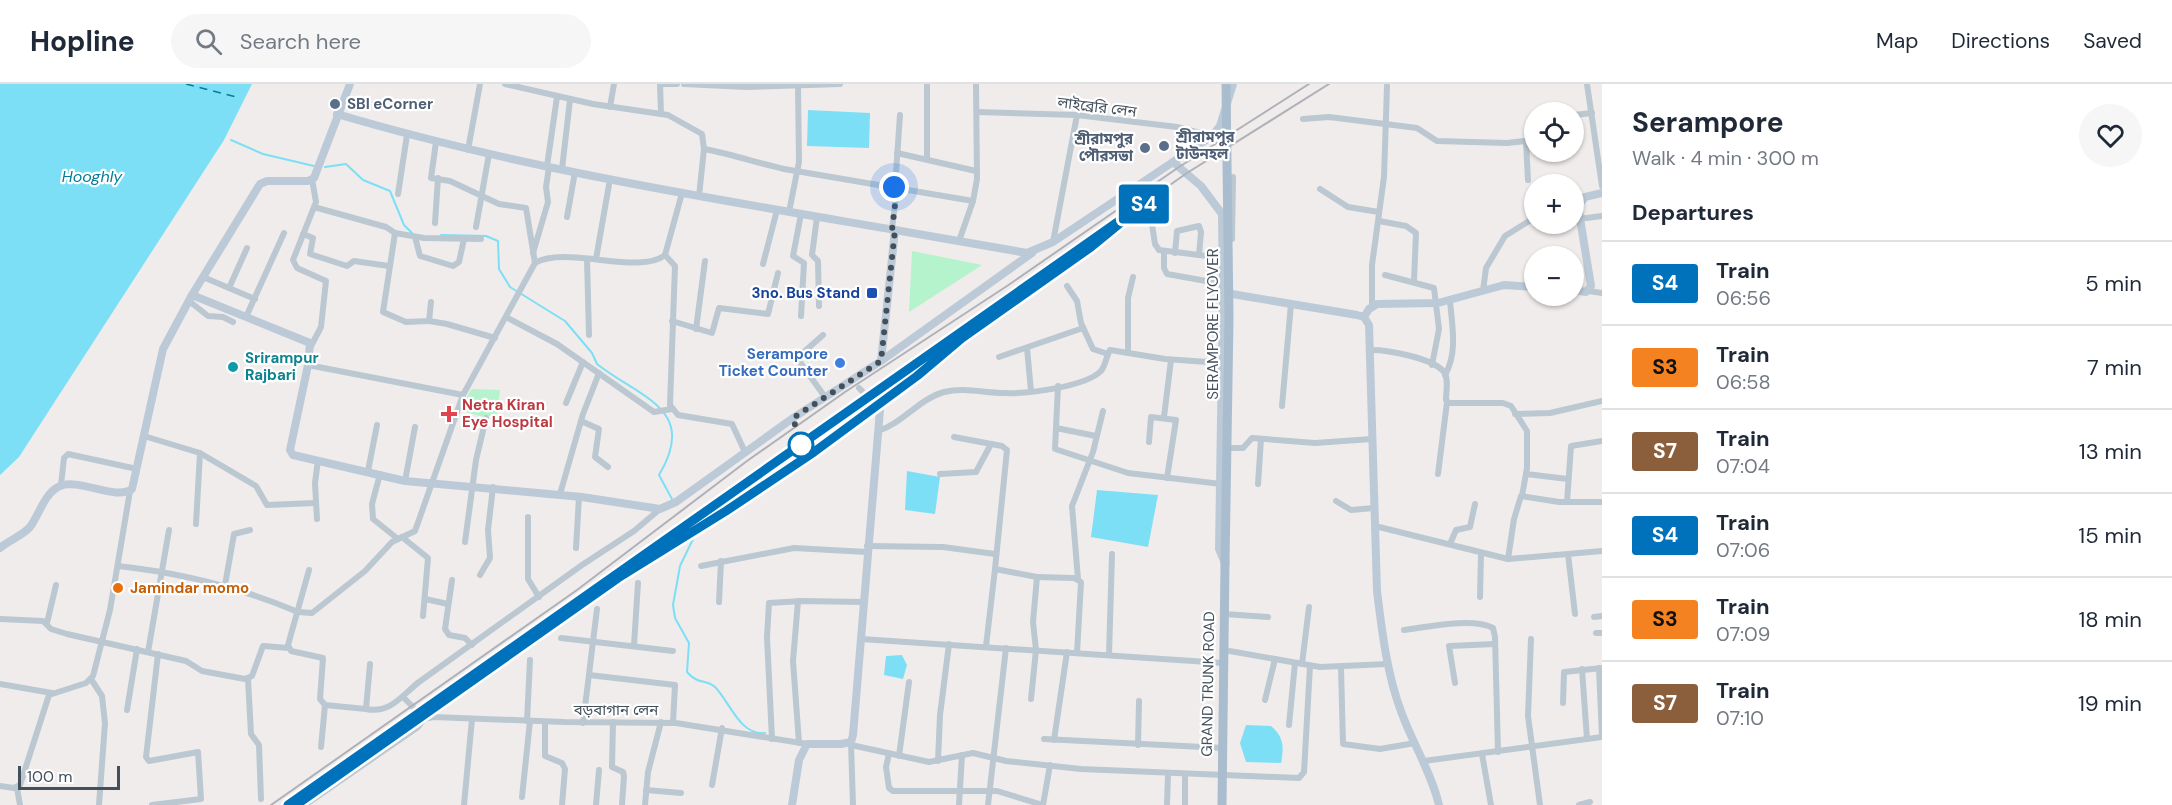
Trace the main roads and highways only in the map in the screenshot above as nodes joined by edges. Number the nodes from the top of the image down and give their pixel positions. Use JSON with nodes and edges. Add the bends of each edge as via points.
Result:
{"nodes":[{"id":1,"x":1226,"y":84,"type":"edge"},
{"id":2,"x":1225,"y":563,"type":"joint"},
{"id":3,"x":1222,"y":805,"type":"edge"}],
"edges":[{"from":1,"to":2,"type":"main road","name":"SERAMPORE FLYOVER","bridge":true,"via":[[1229,319]]},
{"from":2,"to":3,"type":"main road","name":"GRAND TRUNK ROAD"}]}
